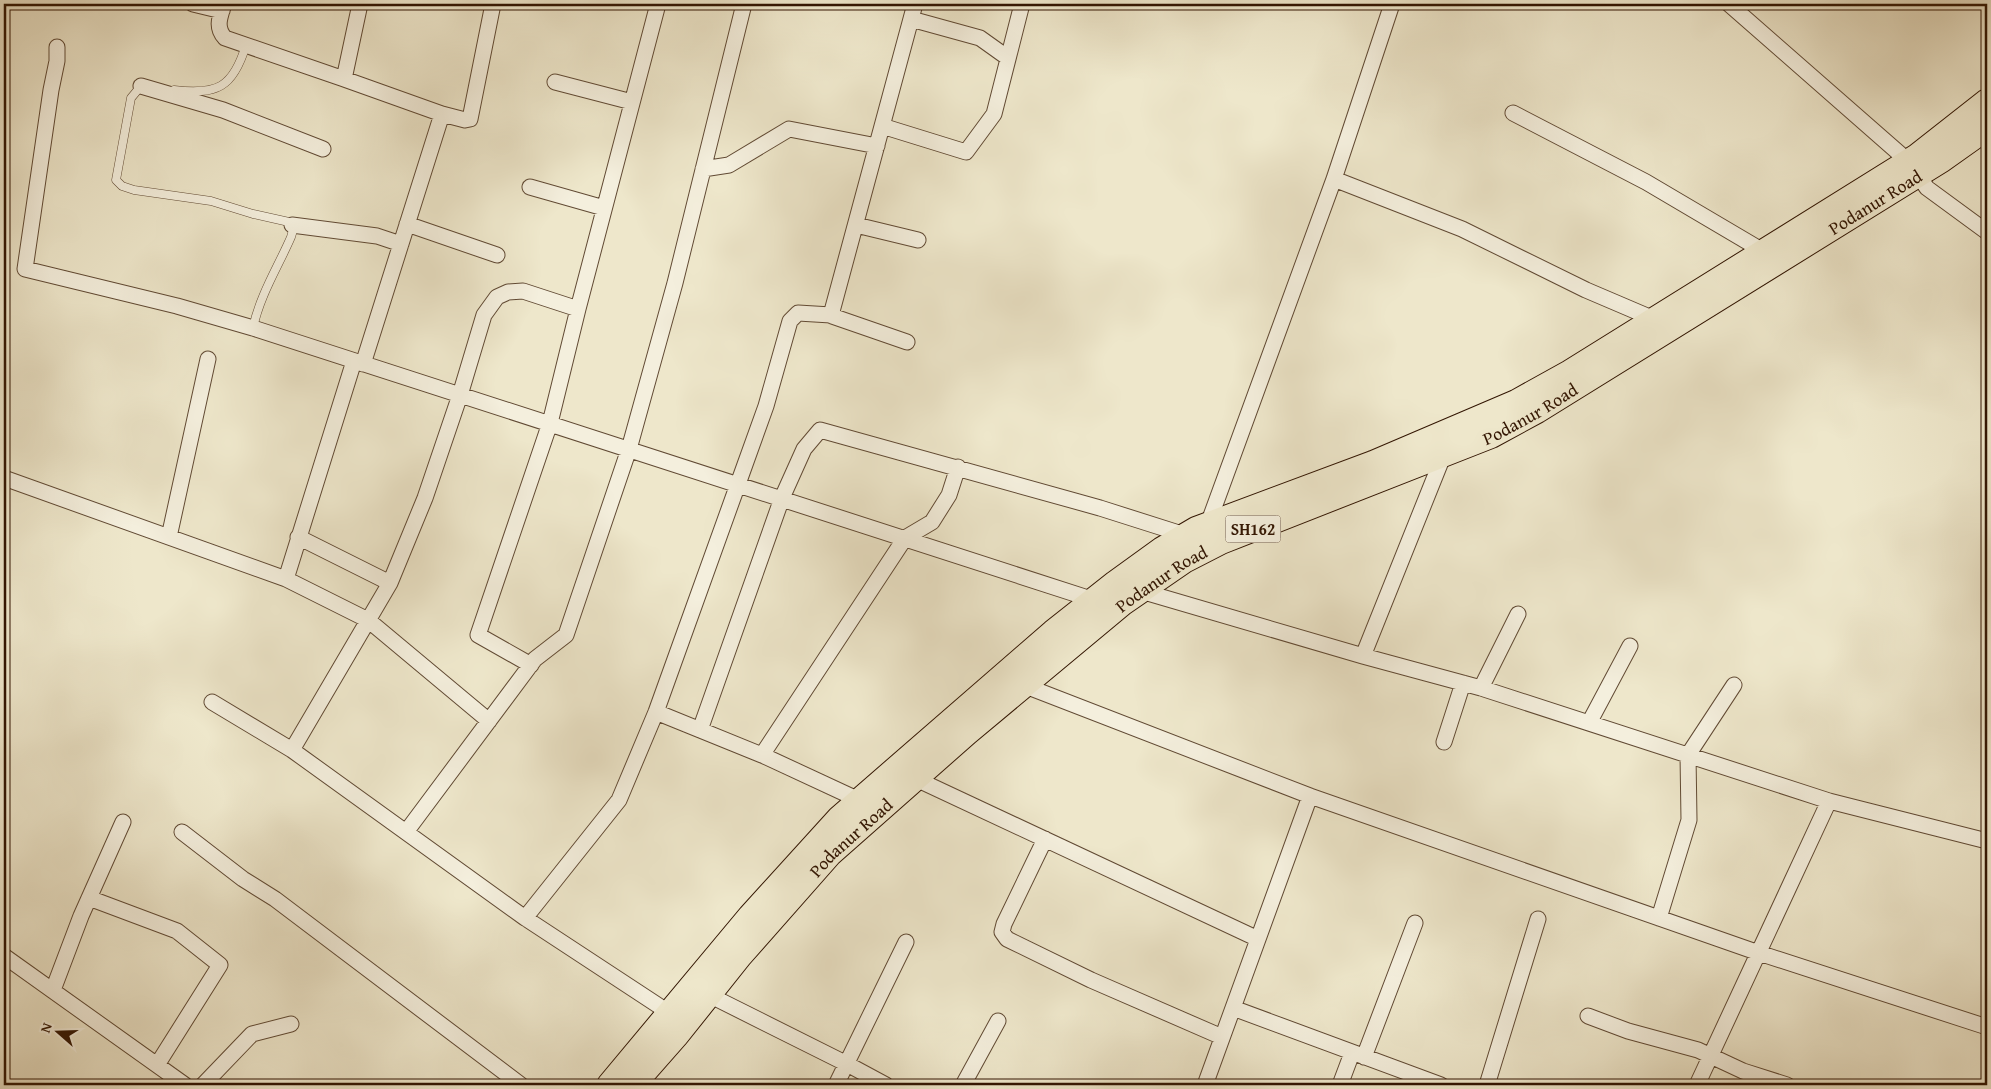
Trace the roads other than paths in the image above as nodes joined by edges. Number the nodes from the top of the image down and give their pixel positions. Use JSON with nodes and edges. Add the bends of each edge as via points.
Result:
{"nodes":[{"id":1,"x":193,"y":4,"type":"edge"},
{"id":2,"x":360,"y":4,"type":"edge"},
{"id":3,"x":493,"y":4,"type":"edge"},
{"id":4,"x":658,"y":4,"type":"edge"},
{"id":5,"x":744,"y":4,"type":"edge"},
{"id":6,"x":915,"y":4,"type":"edge"},
{"id":7,"x":1022,"y":4,"type":"edge"},
{"id":8,"x":1392,"y":4,"type":"edge"},
{"id":9,"x":1729,"y":4,"type":"edge"},
{"id":10,"x":223,"y":7,"type":"edge"},
{"id":11,"x":911,"y":19,"type":"junction"},
{"id":12,"x":246,"y":45,"type":"junction"},
{"id":13,"x":57,"y":47,"type":"dead end"},
{"id":14,"x":1008,"y":58,"type":"junction"},
{"id":15,"x":344,"y":79,"type":"junction"},
{"id":16,"x":555,"y":82,"type":"dead end"},
{"id":17,"x":141,"y":86,"type":"junction"},
{"id":18,"x":1987,"y":101,"type":"edge"},
{"id":19,"x":632,"y":102,"type":"junction"},
{"id":20,"x":1513,"y":113,"type":"dead end"},
{"id":21,"x":442,"y":114,"type":"junction"},
{"id":22,"x":882,"y":126,"type":"junction"},
{"id":23,"x":1987,"y":128,"type":"edge"},
{"id":24,"x":877,"y":146,"type":"junction"},
{"id":25,"x":323,"y":149,"type":"dead end"},
{"id":26,"x":1913,"y":168,"type":"junction"},
{"id":27,"x":703,"y":169,"type":"junction"},
{"id":28,"x":1334,"y":179,"type":"junction"},
{"id":29,"x":530,"y":187,"type":"dead end"},
{"id":30,"x":604,"y":208,"type":"junction"},
{"id":31,"x":407,"y":224,"type":"junction"},
{"id":32,"x":292,"y":225,"type":"junction"},
{"id":33,"x":856,"y":225,"type":"junction"},
{"id":34,"x":1987,"y":232,"type":"edge"},
{"id":35,"x":918,"y":240,"type":"dead end"},
{"id":36,"x":401,"y":244,"type":"junction"},
{"id":37,"x":1763,"y":250,"type":"junction"},
{"id":38,"x":497,"y":255,"type":"dead end"},
{"id":39,"x":578,"y":309,"type":"junction"},
{"id":40,"x":829,"y":315,"type":"junction"},
{"id":41,"x":1654,"y":319,"type":"junction"},
{"id":42,"x":253,"y":328,"type":"junction"},
{"id":43,"x":907,"y":342,"type":"dead end"},
{"id":44,"x":208,"y":359,"type":"dead end"},
{"id":45,"x":358,"y":363,"type":"junction"},
{"id":46,"x":460,"y":395,"type":"junction"},
{"id":47,"x":550,"y":424,"type":"junction"},
{"id":48,"x":629,"y":449,"type":"junction"},
{"id":49,"x":1444,"y":454,"type":"junction"},
{"id":50,"x":958,"y":467,"type":"junction"},
{"id":51,"x":4,"y":478,"type":"edge"},
{"id":52,"x":738,"y":484,"type":"junction"},
{"id":53,"x":782,"y":498,"type":"junction"},
{"id":54,"x":1208,"y":524,"type":"junction"},
{"id":55,"x":1185,"y":535,"type":"junction"},
{"id":56,"x":169,"y":537,"type":"junction"},
{"id":57,"x":298,"y":537,"type":"junction"},
{"id":58,"x":905,"y":538,"type":"junction"},
{"id":59,"x":286,"y":579,"type":"junction"},
{"id":60,"x":390,"y":583,"type":"junction"},
{"id":61,"x":1141,"y":591,"type":"junction"},
{"id":62,"x":1101,"y":608,"type":"junction"},
{"id":63,"x":1518,"y":614,"type":"dead end"},
{"id":64,"x":368,"y":620,"type":"junction"},
{"id":65,"x":1630,"y":646,"type":"dead end"},
{"id":66,"x":1363,"y":656,"type":"junction"},
{"id":67,"x":531,"y":665,"type":"junction"},
{"id":68,"x":1463,"y":683,"type":"junction"},
{"id":69,"x":1023,"y":685,"type":"junction"},
{"id":70,"x":1734,"y":685,"type":"dead end"},
{"id":71,"x":1481,"y":688,"type":"junction"},
{"id":72,"x":212,"y":702,"type":"dead end"},
{"id":73,"x":656,"y":712,"type":"junction"},
{"id":74,"x":489,"y":721,"type":"junction"},
{"id":75,"x":1589,"y":723,"type":"junction"},
{"id":76,"x":700,"y":730,"type":"junction"},
{"id":77,"x":1444,"y":742,"type":"dead end"},
{"id":78,"x":292,"y":750,"type":"junction"},
{"id":79,"x":762,"y":755,"type":"junction"},
{"id":80,"x":1688,"y":756,"type":"junction"},
{"id":81,"x":914,"y":778,"type":"junction"},
{"id":82,"x":1310,"y":796,"type":"junction"},
{"id":83,"x":859,"y":800,"type":"junction"},
{"id":84,"x":1829,"y":801,"type":"junction"},
{"id":85,"x":123,"y":822,"type":"dead end"},
{"id":86,"x":182,"y":832,"type":"dead end"},
{"id":87,"x":406,"y":832,"type":"junction"},
{"id":88,"x":1045,"y":839,"type":"junction"},
{"id":89,"x":1987,"y":841,"type":"edge"},
{"id":90,"x":89,"y":898,"type":"junction"},
{"id":91,"x":525,"y":918,"type":"junction"},
{"id":92,"x":1659,"y":918,"type":"junction"},
{"id":93,"x":1538,"y":919,"type":"dead end"},
{"id":94,"x":1415,"y":923,"type":"dead end"},
{"id":95,"x":1258,"y":939,"type":"junction"},
{"id":96,"x":906,"y":942,"type":"dead end"},
{"id":97,"x":1758,"y":952,"type":"junction"},
{"id":98,"x":4,"y":956,"type":"edge"},
{"id":99,"x":53,"y":990,"type":"junction"},
{"id":100,"x":700,"y":991,"type":"junction"},
{"id":101,"x":1233,"y":1008,"type":"junction"},
{"id":102,"x":1588,"y":1016,"type":"dead end"},
{"id":103,"x":676,"y":1020,"type":"junction"},
{"id":104,"x":998,"y":1021,"type":"dead end"},
{"id":105,"x":291,"y":1024,"type":"dead end"},
{"id":106,"x":1987,"y":1027,"type":"edge"},
{"id":107,"x":1222,"y":1037,"type":"junction"},
{"id":108,"x":1358,"y":1055,"type":"junction"},
{"id":109,"x":1710,"y":1056,"type":"junction"},
{"id":110,"x":847,"y":1064,"type":"junction"},
{"id":111,"x":157,"y":1065,"type":"junction"},
{"id":112,"x":1432,"y":1084,"type":"edge"},
{"id":113,"x":185,"y":1085,"type":"edge"},
{"id":114,"x":203,"y":1085,"type":"edge"},
{"id":115,"x":521,"y":1085,"type":"edge"},
{"id":116,"x":609,"y":1085,"type":"edge"},
{"id":117,"x":634,"y":1085,"type":"edge"},
{"id":118,"x":836,"y":1085,"type":"edge"},
{"id":119,"x":886,"y":1085,"type":"edge"},
{"id":120,"x":963,"y":1085,"type":"edge"},
{"id":121,"x":1205,"y":1085,"type":"edge"},
{"id":122,"x":1340,"y":1085,"type":"edge"},
{"id":123,"x":1487,"y":1085,"type":"edge"},
{"id":124,"x":1696,"y":1085,"type":"edge"},
{"id":125,"x":1787,"y":1085,"type":"edge"}],
"edges":[{"from":1,"to":10,"type":"street"},
{"from":2,"to":15,"type":"street"},
{"from":3,"to":21,"type":"street","via":[[470,119]]},
{"from":4,"to":19,"type":"street"},
{"from":5,"to":27,"type":"street"},
{"from":6,"to":11,"type":"street"},
{"from":7,"to":14,"type":"street"},
{"from":8,"to":28,"type":"street"},
{"from":9,"to":26,"type":"street"},
{"from":10,"to":12,"type":"street","via":[[218,25],[220,32],[225,38]]},
{"from":11,"to":14,"type":"street","via":[[980,38]]},
{"from":11,"to":22,"type":"street"},
{"from":12,"to":15,"type":"street"},
{"from":12,"to":17,"type":"lane","via":[[240,64],[228,81],[210,91]]},
{"from":13,"to":42,"type":"street","via":[[25,268]]},
{"from":14,"to":22,"type":"street","via":[[994,114],[966,152]]},
{"from":15,"to":21,"type":"street"},
{"from":16,"to":19,"type":"street"},
{"from":17,"to":25,"type":"street","via":[[223,110]]},
{"from":17,"to":32,"type":"lane","via":[[131,98],[126,123],[116,180],[122,186],[211,201]]},
{"from":18,"to":26,"type":"main road"},
{"from":19,"to":30,"type":"street"},
{"from":20,"to":37,"type":"street","via":[[1646,182]]},
{"from":21,"to":31,"type":"street"},
{"from":22,"to":24,"type":"street"},
{"from":23,"to":26,"type":"main road","name":"Podanur Road","number":"SH162"},
{"from":24,"to":27,"type":"street","via":[[789,129],[729,165]]},
{"from":24,"to":33,"type":"street"},
{"from":26,"to":34,"type":"street","via":[[1927,188]]},
{"from":26,"to":37,"type":"main road"},
{"from":26,"to":49,"type":"main road","name":"Podanur Road","number":"SH162","via":[[1537,411],[1491,436]]},
{"from":27,"to":48,"type":"street"},
{"from":28,"to":41,"type":"street","via":[[1462,228],[1586,290]]},
{"from":28,"to":54,"type":"street"},
{"from":29,"to":30,"type":"street"},
{"from":30,"to":39,"type":"street"},
{"from":31,"to":36,"type":"street"},
{"from":31,"to":38,"type":"street"},
{"from":32,"to":36,"type":"street","via":[[377,236]]},
{"from":32,"to":42,"type":"lane","via":[[291,237],[256,311]]},
{"from":33,"to":35,"type":"street"},
{"from":33,"to":40,"type":"street"},
{"from":36,"to":45,"type":"street"},
{"from":37,"to":41,"type":"main road"},
{"from":39,"to":46,"type":"street","via":[[523,292],[508,292],[497,297],[484,315]]},
{"from":39,"to":47,"type":"street"},
{"from":40,"to":43,"type":"street"},
{"from":40,"to":52,"type":"street","via":[[798,313],[790,321],[766,406]]},
{"from":41,"to":54,"type":"main road","via":[[1516,402],[1373,463]]},
{"from":42,"to":45,"type":"street"},
{"from":44,"to":56,"type":"street"},
{"from":45,"to":46,"type":"street"},
{"from":45,"to":57,"type":"street"},
{"from":46,"to":47,"type":"street"},
{"from":46,"to":60,"type":"street"},
{"from":47,"to":48,"type":"street"},
{"from":47,"to":67,"type":"street","via":[[478,635]]},
{"from":48,"to":52,"type":"street"},
{"from":48,"to":67,"type":"street","via":[[566,635]]},
{"from":49,"to":61,"type":"main road","name":"Podanur Road","number":"SH162","via":[[1221,542],[1184,561]]},
{"from":49,"to":66,"type":"street"},
{"from":50,"to":53,"type":"street","via":[[820,430],[804,449]]},
{"from":50,"to":55,"type":"street"},
{"from":50,"to":58,"type":"street","via":[[949,495],[932,522]]},
{"from":51,"to":56,"type":"street"},
{"from":52,"to":53,"type":"street"},
{"from":52,"to":73,"type":"street"},
{"from":53,"to":58,"type":"street"},
{"from":53,"to":76,"type":"street"},
{"from":54,"to":55,"type":"main road"},
{"from":55,"to":62,"type":"main road","via":[[1162,549]]},
{"from":56,"to":59,"type":"street"},
{"from":57,"to":59,"type":"street"},
{"from":57,"to":60,"type":"street"},
{"from":58,"to":62,"type":"street"},
{"from":58,"to":79,"type":"street"},
{"from":59,"to":64,"type":"street"},
{"from":60,"to":64,"type":"street"},
{"from":61,"to":62,"type":"main road","name":"Podanur Road","number":"SH162"},
{"from":61,"to":66,"type":"street"},
{"from":62,"to":69,"type":"main road","name":"Podanur Road","number":"SH162"},
{"from":62,"to":83,"type":"main road","via":[[1053,632]]},
{"from":63,"to":71,"type":"street"},
{"from":64,"to":74,"type":"street"},
{"from":64,"to":78,"type":"street"},
{"from":65,"to":75,"type":"street"},
{"from":66,"to":68,"type":"street"},
{"from":67,"to":74,"type":"street"},
{"from":68,"to":71,"type":"street"},
{"from":68,"to":77,"type":"street"},
{"from":69,"to":81,"type":"main road","name":"Podanur Road","number":"SH162"},
{"from":69,"to":82,"type":"street"},
{"from":70,"to":80,"type":"street"},
{"from":71,"to":75,"type":"street"},
{"from":72,"to":78,"type":"street"},
{"from":73,"to":76,"type":"street"},
{"from":73,"to":91,"type":"street","via":[[619,800]]},
{"from":74,"to":87,"type":"street"},
{"from":75,"to":80,"type":"street"},
{"from":76,"to":79,"type":"street"},
{"from":78,"to":87,"type":"street"},
{"from":79,"to":83,"type":"street"},
{"from":80,"to":84,"type":"street"},
{"from":80,"to":92,"type":"street","via":[[1689,820]]},
{"from":81,"to":88,"type":"street"},
{"from":81,"to":100,"type":"main road","name":"Podanur Road","number":"SH162","via":[[830,854],[746,949]]},
{"from":82,"to":92,"type":"street"},
{"from":82,"to":95,"type":"street"},
{"from":83,"to":100,"type":"main road","via":[[750,916]]},
{"from":84,"to":89,"type":"street"},
{"from":84,"to":97,"type":"street"},
{"from":85,"to":90,"type":"street"},
{"from":86,"to":115,"type":"street"},
{"from":87,"to":91,"type":"street"},
{"from":88,"to":95,"type":"street"},
{"from":88,"to":107,"type":"street","via":[[1004,924],[1002,932],[1007,939]]},
{"from":90,"to":99,"type":"street"},
{"from":90,"to":111,"type":"street","via":[[177,932],[220,965]]},
{"from":91,"to":103,"type":"street"},
{"from":92,"to":97,"type":"street"},
{"from":93,"to":123,"type":"street"},
{"from":94,"to":108,"type":"street"},
{"from":95,"to":101,"type":"street"},
{"from":96,"to":110,"type":"street"},
{"from":97,"to":106,"type":"street"},
{"from":97,"to":109,"type":"street"},
{"from":98,"to":99,"type":"street"},
{"from":99,"to":111,"type":"street"},
{"from":100,"to":103,"type":"main road"},
{"from":100,"to":110,"type":"street"},
{"from":101,"to":107,"type":"street"},
{"from":101,"to":108,"type":"street"},
{"from":102,"to":109,"type":"street"},
{"from":103,"to":116,"type":"main road"},
{"from":103,"to":117,"type":"main road"},
{"from":104,"to":120,"type":"street"},
{"from":105,"to":114,"type":"street","via":[[252,1034]]},
{"from":107,"to":121,"type":"street"},
{"from":108,"to":112,"type":"street"},
{"from":108,"to":122,"type":"street"},
{"from":109,"to":124,"type":"street"},
{"from":109,"to":125,"type":"street"},
{"from":110,"to":118,"type":"street"},
{"from":110,"to":119,"type":"street"},
{"from":111,"to":113,"type":"street"}]}
